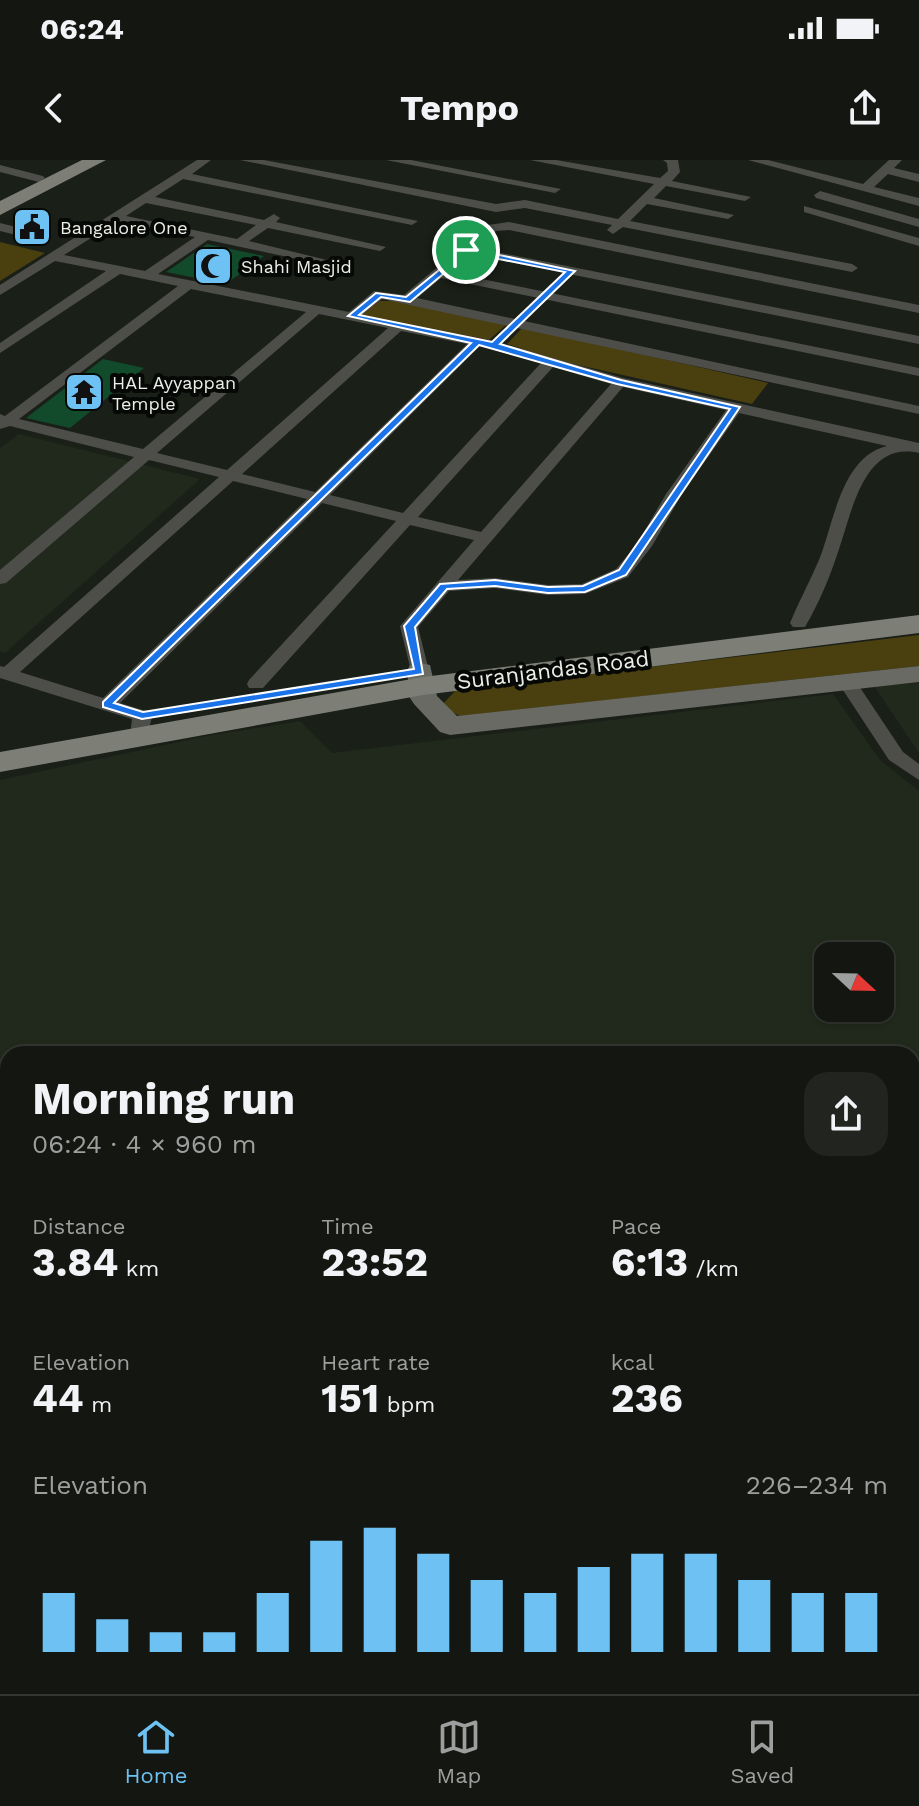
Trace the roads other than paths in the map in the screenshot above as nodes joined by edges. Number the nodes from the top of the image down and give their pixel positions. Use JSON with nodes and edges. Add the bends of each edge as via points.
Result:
{"nodes":[{"id":1,"x":74,"y":160,"type":"edge"},
{"id":2,"x":97,"y":160,"type":"edge"},
{"id":3,"x":205,"y":160,"type":"edge"},
{"id":4,"x":246,"y":160,"type":"edge"},
{"id":5,"x":334,"y":160,"type":"edge"},
{"id":6,"x":392,"y":160,"type":"edge"},
{"id":7,"x":536,"y":160,"type":"edge"},
{"id":8,"x":671,"y":160,"type":"edge"},
{"id":9,"x":800,"y":160,"type":"edge"},
{"id":10,"x":896,"y":160,"type":"edge"},
{"id":11,"x":759,"y":161,"type":"edge"},
{"id":12,"x":0,"y":168,"type":"edge"},
{"id":13,"x":789,"y":170,"type":"junction"},
{"id":14,"x":886,"y":170,"type":"junction"},
{"id":15,"x":315,"y":173,"type":"junction"},
{"id":16,"x":181,"y":175,"type":"junction"},
{"id":17,"x":333,"y":177,"type":"junction"},
{"id":18,"x":39,"y":178,"type":"junction"},
{"id":19,"x":919,"y":178,"type":"edge"},
{"id":20,"x":662,"y":183,"type":"junction"},
{"id":21,"x":867,"y":187,"type":"junction"},
{"id":22,"x":555,"y":189,"type":"dead end"},
{"id":23,"x":888,"y":193,"type":"junction"},
{"id":24,"x":820,"y":195,"type":"dead end"},
{"id":25,"x":0,"y":197,"type":"edge"},
{"id":26,"x":745,"y":197,"type":"dead end"},
{"id":27,"x":145,"y":199,"type":"junction"},
{"id":28,"x":301,"y":199,"type":"junction"},
{"id":29,"x":645,"y":200,"type":"junction"},
{"id":30,"x":919,"y":202,"type":"edge"},
{"id":31,"x":496,"y":208,"type":"junction"},
{"id":32,"x":867,"y":208,"type":"junction"},
{"id":33,"x":0,"y":209,"type":"edge"},
{"id":34,"x":808,"y":209,"type":"dead end"},
{"id":35,"x":728,"y":215,"type":"dead end"},
{"id":36,"x":116,"y":217,"type":"junction"},
{"id":37,"x":412,"y":221,"type":"dead end"},
{"id":38,"x":847,"y":221,"type":"junction"},
{"id":39,"x":621,"y":222,"type":"junction"},
{"id":40,"x":919,"y":223,"type":"edge"},
{"id":41,"x":266,"y":224,"type":"junction"},
{"id":42,"x":509,"y":226,"type":"junction"},
{"id":43,"x":0,"y":227,"type":"edge"},
{"id":44,"x":36,"y":236,"type":"dead end"},
{"id":45,"x":206,"y":236,"type":"junction"},
{"id":46,"x":919,"y":242,"type":"edge"},
{"id":47,"x":239,"y":243,"type":"junction"},
{"id":48,"x":380,"y":247,"type":"dead end"},
{"id":49,"x":466,"y":250,"type":"junction"},
{"id":50,"x":53,"y":257,"type":"junction"},
{"id":51,"x":585,"y":257,"type":"junction"},
{"id":52,"x":321,"y":260,"type":"dead end"},
{"id":53,"x":852,"y":268,"type":"dead end"},
{"id":54,"x":117,"y":270,"type":"junction"},
{"id":55,"x":439,"y":274,"type":"junction"},
{"id":56,"x":148,"y":275,"type":"junction"},
{"id":57,"x":189,"y":284,"type":"junction"},
{"id":58,"x":0,"y":291,"type":"edge"},
{"id":59,"x":407,"y":300,"type":"junction"},
{"id":60,"x":317,"y":309,"type":"junction"},
{"id":61,"x":919,"y":309,"type":"edge"},
{"id":62,"x":531,"y":310,"type":"junction"},
{"id":63,"x":352,"y":316,"type":"junction"},
{"id":64,"x":398,"y":326,"type":"junction"},
{"id":65,"x":919,"y":340,"type":"edge"},
{"id":66,"x":486,"y":344,"type":"junction"},
{"id":67,"x":0,"y":349,"type":"edge"},
{"id":68,"x":549,"y":363,"type":"junction"},
{"id":69,"x":919,"y":372,"type":"edge"},
{"id":70,"x":620,"y":382,"type":"junction"},
{"id":71,"x":736,"y":407,"type":"junction"},
{"id":72,"x":919,"y":410,"type":"edge"},
{"id":73,"x":3,"y":422,"type":"edge"},
{"id":74,"x":919,"y":448,"type":"edge"},
{"id":75,"x":146,"y":455,"type":"junction"},
{"id":76,"x":230,"y":476,"type":"junction"},
{"id":77,"x":319,"y":497,"type":"junction"},
{"id":78,"x":406,"y":519,"type":"junction"},
{"id":79,"x":485,"y":538,"type":"junction"},
{"id":80,"x":0,"y":579,"type":"edge"},
{"id":81,"x":444,"y":586,"type":"junction"},
{"id":82,"x":919,"y":608,"type":"edge"},
{"id":83,"x":799,"y":623,"type":"junction"},
{"id":84,"x":919,"y":624,"type":"edge"},
{"id":85,"x":4,"y":673,"type":"edge"},
{"id":86,"x":919,"y":674,"type":"edge"},
{"id":87,"x":421,"y":678,"type":"junction"},
{"id":88,"x":846,"y":681,"type":"junction"},
{"id":89,"x":256,"y":684,"type":"dead end"},
{"id":90,"x":107,"y":705,"type":"junction"},
{"id":91,"x":141,"y":725,"type":"junction"},
{"id":92,"x":0,"y":742,"type":"edge"},
{"id":93,"x":0,"y":762,"type":"edge"},
{"id":94,"x":919,"y":774,"type":"edge"}],
"edges":[{"from":1,"to":18,"type":"main road"},
{"from":2,"to":33,"type":"main road"},
{"from":3,"to":16,"type":"street"},
{"from":4,"to":15,"type":"street"},
{"from":5,"to":15,"type":"street"},
{"from":6,"to":22,"type":"street"},
{"from":7,"to":20,"type":"street"},
{"from":8,"to":20,"type":"street","via":[[674,172]]},
{"from":9,"to":13,"type":"street"},
{"from":10,"to":14,"type":"street"},
{"from":11,"to":13,"type":"street"},
{"from":12,"to":18,"type":"street"},
{"from":13,"to":21,"type":"street","via":[[830,174]]},
{"from":14,"to":19,"type":"street"},
{"from":14,"to":21,"type":"street"},
{"from":15,"to":17,"type":"street"},
{"from":16,"to":27,"type":"street"},
{"from":16,"to":28,"type":"street"},
{"from":17,"to":28,"type":"street"},
{"from":17,"to":31,"type":"street"},
{"from":18,"to":25,"type":"main road"},
{"from":20,"to":26,"type":"street"},
{"from":20,"to":29,"type":"street"},
{"from":21,"to":23,"type":"street"},
{"from":23,"to":30,"type":"street"},
{"from":23,"to":32,"type":"street"},
{"from":24,"to":32,"type":"street"},
{"from":27,"to":36,"type":"street"},
{"from":27,"to":41,"type":"street"},
{"from":28,"to":37,"type":"street"},
{"from":28,"to":41,"type":"street"},
{"from":29,"to":35,"type":"street"},
{"from":29,"to":39,"type":"street"},
{"from":31,"to":39,"type":"street","via":[[525,204]]},
{"from":31,"to":42,"type":"street"},
{"from":32,"to":38,"type":"street"},
{"from":32,"to":40,"type":"street"},
{"from":34,"to":38,"type":"street"},
{"from":36,"to":45,"type":"street"},
{"from":36,"to":50,"type":"street"},
{"from":38,"to":46,"type":"street"},
{"from":39,"to":51,"type":"street"},
{"from":39,"to":53,"type":"street"},
{"from":41,"to":47,"type":"street"},
{"from":41,"to":48,"type":"street"},
{"from":42,"to":49,"type":"street","via":[[492,228]]},
{"from":42,"to":51,"type":"street"},
{"from":43,"to":44,"type":"street"},
{"from":45,"to":47,"type":"street"},
{"from":45,"to":56,"type":"street"},
{"from":47,"to":52,"type":"street"},
{"from":49,"to":51,"type":"street"},
{"from":49,"to":55,"type":"street"},
{"from":50,"to":54,"type":"street"},
{"from":50,"to":58,"type":"street"},
{"from":51,"to":61,"type":"street"},
{"from":51,"to":62,"type":"street"},
{"from":51,"to":65,"type":"street"},
{"from":54,"to":56,"type":"street"},
{"from":54,"to":67,"type":"street"},
{"from":55,"to":59,"type":"street"},
{"from":55,"to":62,"type":"street"},
{"from":56,"to":57,"type":"street"},
{"from":57,"to":60,"type":"street"},
{"from":57,"to":73,"type":"street"},
{"from":59,"to":62,"type":"street"},
{"from":59,"to":63,"type":"street","via":[[379,294]]},
{"from":60,"to":63,"type":"street"},
{"from":60,"to":75,"type":"street"},
{"from":62,"to":66,"type":"street"},
{"from":62,"to":69,"type":"street"},
{"from":62,"to":72,"type":"street"},
{"from":63,"to":64,"type":"street"},
{"from":64,"to":66,"type":"street"},
{"from":64,"to":76,"type":"street"},
{"from":66,"to":68,"type":"street"},
{"from":66,"to":77,"type":"street"},
{"from":68,"to":70,"type":"street"},
{"from":68,"to":78,"type":"street"},
{"from":70,"to":71,"type":"street"},
{"from":70,"to":79,"type":"street"},
{"from":71,"to":74,"type":"street"},
{"from":71,"to":81,"type":"street","via":[[622,573],[585,589],[495,583]]},
{"from":73,"to":75,"type":"street"},
{"from":74,"to":83,"type":"street","via":[[884,450],[862,474]]},
{"from":75,"to":76,"type":"street"},
{"from":75,"to":80,"type":"street"},
{"from":76,"to":77,"type":"street"},
{"from":76,"to":85,"type":"street"},
{"from":77,"to":78,"type":"street"},
{"from":77,"to":90,"type":"street"},
{"from":78,"to":79,"type":"street"},
{"from":78,"to":89,"type":"street"},
{"from":79,"to":81,"type":"street"},
{"from":81,"to":87,"type":"street","via":[[409,626]]},
{"from":82,"to":83,"type":"main road","name":"Suranjandas Road"},
{"from":83,"to":87,"type":"main road","name":"Suranjandas Road"},
{"from":84,"to":87,"type":"main road","name":"Suranjandas Road"},
{"from":85,"to":90,"type":"street"},
{"from":86,"to":88,"type":"street"},
{"from":87,"to":88,"type":"street","via":[[424,698],[450,726]]},
{"from":87,"to":91,"type":"main road","name":"Suranjandas Road"},
{"from":88,"to":94,"type":"street","via":[[896,756]]},
{"from":90,"to":91,"type":"street"},
{"from":91,"to":92,"type":"main road","name":"Suranjandas Road"},
{"from":91,"to":93,"type":"main road","name":"Suranjandas Road"}]}
